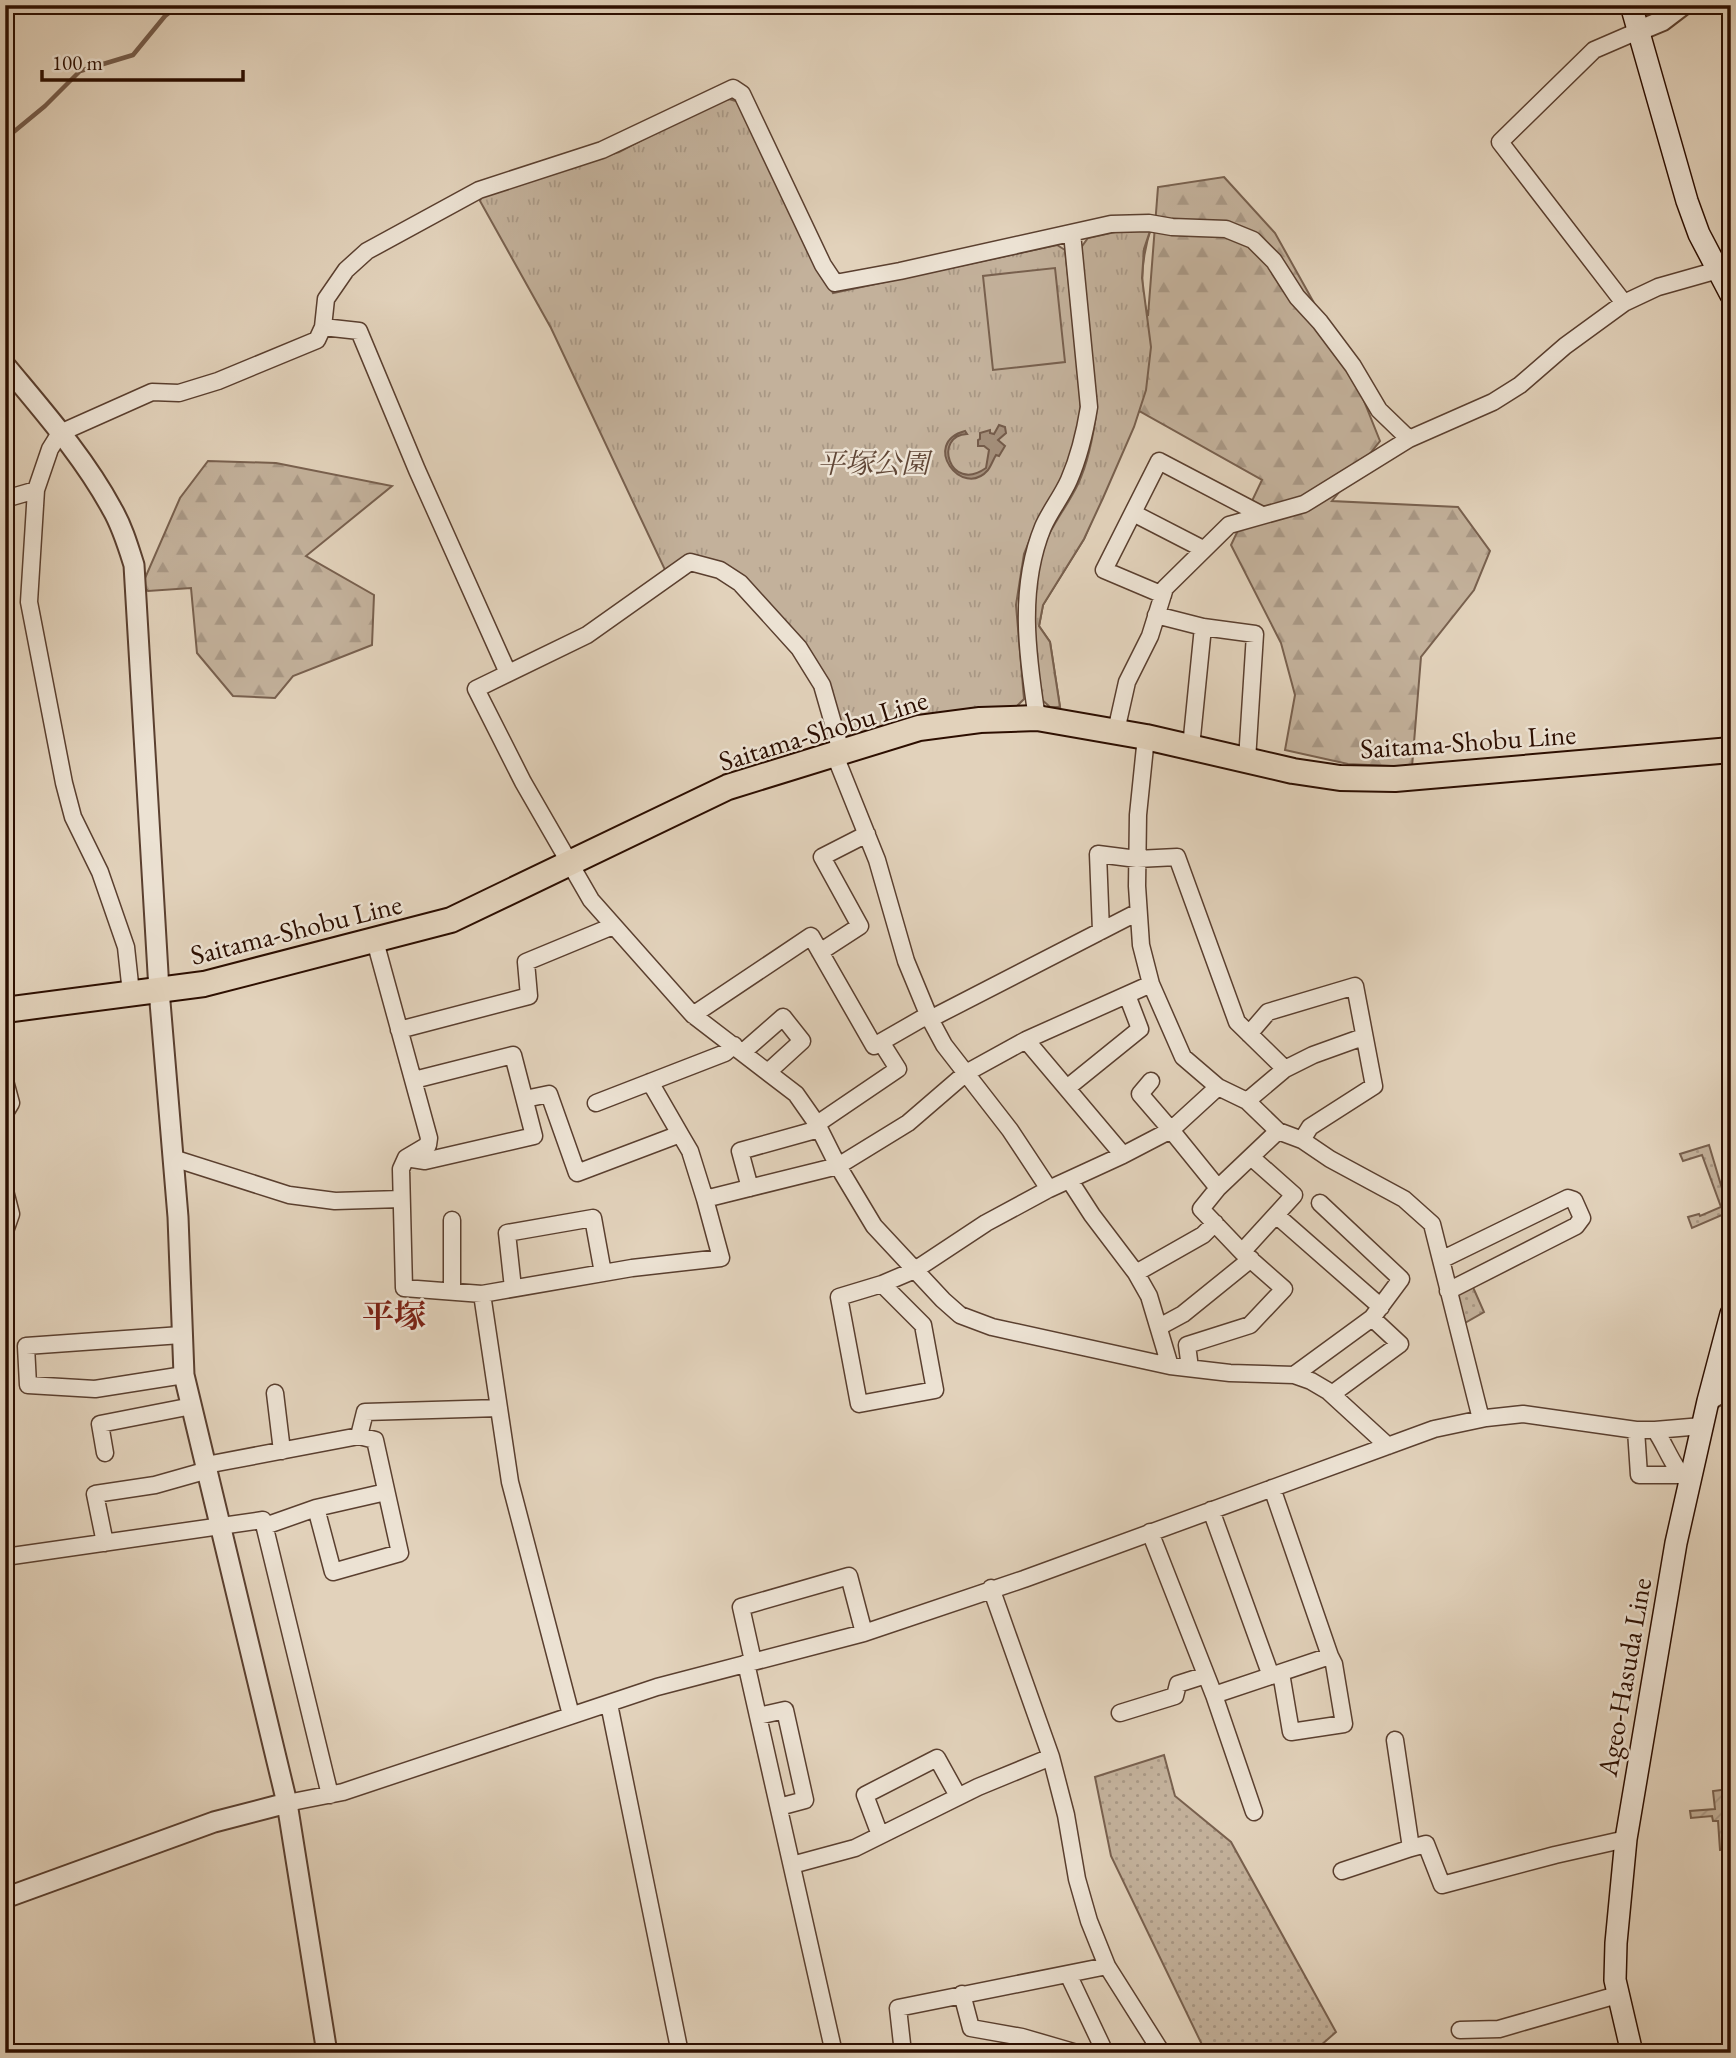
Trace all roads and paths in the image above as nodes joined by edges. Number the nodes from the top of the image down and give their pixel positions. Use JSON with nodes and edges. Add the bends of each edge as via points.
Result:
{"nodes":[{"id":1,"x":1631,"y":5,"type":"edge"},
{"id":2,"x":1683,"y":5,"type":"edge"},
{"id":3,"x":1638,"y":31,"type":"junction"},
{"id":4,"x":1072,"y":233,"type":"junction"},
{"id":5,"x":1718,"y":270,"type":"junction"},
{"id":6,"x":1731,"y":295,"type":"edge"},
{"id":7,"x":1624,"y":303,"type":"junction"},
{"id":8,"x":323,"y":327,"type":"junction"},
{"id":9,"x":5,"y":365,"type":"edge"},
{"id":10,"x":60,"y":433,"type":"junction"},
{"id":11,"x":1409,"y":439,"type":"junction"},
{"id":12,"x":36,"y":490,"type":"junction"},
{"id":13,"x":5,"y":499,"type":"edge"},
{"id":14,"x":1133,"y":513,"type":"junction"},
{"id":15,"x":1262,"y":515,"type":"junction"},
{"id":16,"x":1203,"y":549,"type":"junction"},
{"id":17,"x":1163,"y":595,"type":"junction"},
{"id":18,"x":1156,"y":615,"type":"junction"},
{"id":19,"x":1203,"y":627,"type":"junction"},
{"id":20,"x":508,"y":673,"type":"junction"},
{"id":21,"x":1037,"y":718,"type":"junction"},
{"id":22,"x":1116,"y":731,"type":"junction"},
{"id":23,"x":1146,"y":737,"type":"junction"},
{"id":24,"x":1191,"y":747,"type":"junction"},
{"id":25,"x":1731,"y":750,"type":"edge"},
{"id":26,"x":838,"y":752,"type":"junction"},
{"id":27,"x":1247,"y":760,"type":"junction"},
{"id":28,"x":867,"y":834,"type":"junction"},
{"id":29,"x":1136,"y":859,"type":"junction"},
{"id":30,"x":571,"y":864,"type":"junction"},
{"id":31,"x":1138,"y":912,"type":"junction"},
{"id":32,"x":613,"y":926,"type":"junction"},
{"id":33,"x":1101,"y":931,"type":"junction"},
{"id":34,"x":375,"y":941,"type":"junction"},
{"id":35,"x":820,"y":952,"type":"junction"},
{"id":36,"x":1151,"y":984,"type":"junction"},
{"id":37,"x":159,"y":990,"type":"junction"},
{"id":38,"x":131,"y":993,"type":"junction"},
{"id":39,"x":1127,"y":995,"type":"junction"},
{"id":40,"x":5,"y":1010,"type":"edge"},
{"id":41,"x":693,"y":1015,"type":"junction"},
{"id":42,"x":929,"y":1017,"type":"junction"},
{"id":43,"x":398,"y":1030,"type":"junction"},
{"id":44,"x":1249,"y":1034,"type":"junction"},
{"id":45,"x":1363,"y":1037,"type":"junction"},
{"id":46,"x":1026,"y":1040,"type":"junction"},
{"id":47,"x":881,"y":1042,"type":"junction"},
{"id":48,"x":738,"y":1049,"type":"junction"},
{"id":49,"x":1285,"y":1069,"type":"junction"},
{"id":50,"x":768,"y":1072,"type":"junction"},
{"id":51,"x":965,"y":1073,"type":"junction"},
{"id":52,"x":414,"y":1080,"type":"junction"},
{"id":53,"x":5,"y":1081,"type":"edge"},
{"id":54,"x":1151,"y":1081,"type":"dead end"},
{"id":55,"x":650,"y":1082,"type":"junction"},
{"id":56,"x":1218,"y":1087,"type":"junction"},
{"id":57,"x":1067,"y":1088,"type":"junction"},
{"id":58,"x":525,"y":1099,"type":"junction"},
{"id":59,"x":1248,"y":1101,"type":"junction"},
{"id":60,"x":596,"y":1103,"type":"dead end"},
{"id":61,"x":5,"y":1113,"type":"edge"},
{"id":62,"x":818,"y":1127,"type":"junction"},
{"id":63,"x":1171,"y":1130,"type":"junction"},
{"id":64,"x":1278,"y":1131,"type":"junction"},
{"id":65,"x":680,"y":1134,"type":"junction"},
{"id":66,"x":1302,"y":1140,"type":"junction"},
{"id":67,"x":1124,"y":1156,"type":"junction"},
{"id":68,"x":1251,"y":1157,"type":"junction"},
{"id":69,"x":173,"y":1158,"type":"junction"},
{"id":70,"x":406,"y":1158,"type":"junction"},
{"id":71,"x":838,"y":1167,"type":"junction"},
{"id":72,"x":1070,"y":1181,"type":"junction"},
{"id":73,"x":750,"y":1188,"type":"junction"},
{"id":74,"x":1218,"y":1188,"type":"junction"},
{"id":75,"x":1049,"y":1189,"type":"junction"},
{"id":76,"x":5,"y":1191,"type":"edge"},
{"id":77,"x":401,"y":1199,"type":"junction"},
{"id":78,"x":705,"y":1199,"type":"junction"},
{"id":79,"x":1320,"y":1202,"type":"dead end"},
{"id":80,"x":1276,"y":1215,"type":"junction"},
{"id":81,"x":452,"y":1220,"type":"dead end"},
{"id":82,"x":1215,"y":1223,"type":"junction"},
{"id":83,"x":5,"y":1231,"type":"edge"},
{"id":84,"x":1246,"y":1256,"type":"junction"},
{"id":85,"x":1441,"y":1260,"type":"junction"},
{"id":86,"x":915,"y":1270,"type":"junction"},
{"id":87,"x":603,"y":1273,"type":"junction"},
{"id":88,"x":1136,"y":1273,"type":"junction"},
{"id":89,"x":883,"y":1284,"type":"junction"},
{"id":90,"x":513,"y":1288,"type":"junction"},
{"id":91,"x":452,"y":1291,"type":"junction"},
{"id":92,"x":1448,"y":1291,"type":"junction"},
{"id":93,"x":482,"y":1294,"type":"junction"},
{"id":94,"x":1377,"y":1313,"type":"junction"},
{"id":95,"x":1731,"y":1314,"type":"edge"},
{"id":96,"x":1159,"y":1327,"type":"junction"},
{"id":97,"x":181,"y":1335,"type":"junction"},
{"id":98,"x":1170,"y":1366,"type":"junction"},
{"id":99,"x":1190,"y":1368,"type":"junction"},
{"id":100,"x":184,"y":1375,"type":"junction"},
{"id":101,"x":1294,"y":1375,"type":"junction"},
{"id":102,"x":1731,"y":1386,"type":"edge"},
{"id":103,"x":275,"y":1393,"type":"dead end"},
{"id":104,"x":1332,"y":1394,"type":"junction"},
{"id":105,"x":1708,"y":1401,"type":"junction"},
{"id":106,"x":192,"y":1406,"type":"junction"},
{"id":107,"x":499,"y":1408,"type":"junction"},
{"id":108,"x":1481,"y":1419,"type":"junction"},
{"id":109,"x":1702,"y":1426,"type":"junction"},
{"id":110,"x":1636,"y":1430,"type":"junction"},
{"id":111,"x":1655,"y":1430,"type":"junction"},
{"id":112,"x":359,"y":1436,"type":"junction"},
{"id":113,"x":1388,"y":1446,"type":"junction"},
{"id":114,"x":282,"y":1451,"type":"junction"},
{"id":115,"x":105,"y":1453,"type":"dead end"},
{"id":116,"x":207,"y":1468,"type":"junction"},
{"id":117,"x":1685,"y":1479,"type":"junction"},
{"id":118,"x":1272,"y":1488,"type":"junction"},
{"id":119,"x":386,"y":1492,"type":"junction"},
{"id":120,"x":316,"y":1508,"type":"junction"},
{"id":121,"x":1211,"y":1510,"type":"junction"},
{"id":122,"x":222,"y":1525,"type":"junction"},
{"id":123,"x":265,"y":1527,"type":"junction"},
{"id":124,"x":1150,"y":1532,"type":"junction"},
{"id":125,"x":105,"y":1543,"type":"junction"},
{"id":126,"x":5,"y":1557,"type":"edge"},
{"id":127,"x":991,"y":1588,"type":"junction"},
{"id":128,"x":864,"y":1633,"type":"junction"},
{"id":129,"x":1330,"y":1656,"type":"junction"},
{"id":130,"x":749,"y":1662,"type":"junction"},
{"id":131,"x":1276,"y":1674,"type":"junction"},
{"id":132,"x":1206,"y":1675,"type":"junction"},
{"id":133,"x":1214,"y":1695,"type":"junction"},
{"id":134,"x":609,"y":1704,"type":"junction"},
{"id":135,"x":1120,"y":1713,"type":"dead end"},
{"id":136,"x":570,"y":1715,"type":"junction"},
{"id":137,"x":758,"y":1716,"type":"junction"},
{"id":138,"x":1395,"y":1740,"type":"dead end"},
{"id":139,"x":1051,"y":1756,"type":"junction"},
{"id":140,"x":330,"y":1795,"type":"junction"},
{"id":141,"x":958,"y":1796,"type":"junction"},
{"id":142,"x":287,"y":1803,"type":"junction"},
{"id":143,"x":779,"y":1807,"type":"junction"},
{"id":144,"x":1254,"y":1812,"type":"dead end"},
{"id":145,"x":880,"y":1835,"type":"junction"},
{"id":146,"x":1626,"y":1839,"type":"junction"},
{"id":147,"x":1411,"y":1848,"type":"junction"},
{"id":148,"x":792,"y":1865,"type":"junction"},
{"id":149,"x":1342,"y":1871,"type":"dead end"},
{"id":150,"x":5,"y":1898,"type":"edge"},
{"id":151,"x":1107,"y":1966,"type":"junction"},
{"id":152,"x":1068,"y":1974,"type":"junction"},
{"id":153,"x":962,"y":1994,"type":"junction"},
{"id":154,"x":1617,"y":1995,"type":"junction"},
{"id":155,"x":1460,"y":2030,"type":"dead end"},
{"id":156,"x":327,"y":2053,"type":"edge"},
{"id":157,"x":680,"y":2053,"type":"edge"},
{"id":158,"x":834,"y":2053,"type":"edge"},
{"id":159,"x":903,"y":2053,"type":"edge"},
{"id":160,"x":1077,"y":2053,"type":"edge"},
{"id":161,"x":1100,"y":2053,"type":"edge"},
{"id":162,"x":1162,"y":2053,"type":"edge"},
{"id":163,"x":1632,"y":2053,"type":"edge"}],
"edges":[{"from":1,"to":3,"type":"main road"},
{"from":2,"to":3,"type":"street"},
{"from":3,"to":5,"type":"main road","via":[[1684,190]]},
{"from":3,"to":7,"type":"street","via":[[1594,50],[1500,142]]},
{"from":4,"to":8,"type":"street","via":[[835,283],[742,94],[733,88],[602,150],[479,190],[367,251],[346,270],[326,299]]},
{"from":4,"to":11,"type":"street","via":[[1111,224],[1149,223],[1226,229],[1253,240],[1353,366],[1380,411]]},
{"from":4,"to":21,"type":"street","via":[[1089,407],[1069,480],[1043,527],[1030,571],[1025,607]]},
{"from":5,"to":6,"type":"main road"},
{"from":5,"to":7,"type":"street","via":[[1658,287]]},
{"from":7,"to":11,"type":"street","via":[[1520,385]]},
{"from":8,"to":10,"type":"street","via":[[317,340],[218,382],[179,393],[152,391]]},
{"from":8,"to":20,"type":"street","via":[[359,331]]},
{"from":9,"to":10,"type":"street"},
{"from":10,"to":12,"type":"street"},
{"from":10,"to":37,"type":"street","via":[[114,511],[134,565]]},
{"from":11,"to":15,"type":"street","via":[[1304,504]]},
{"from":12,"to":13,"type":"street"},
{"from":12,"to":38,"type":"street","via":[[29,602],[66,794],[126,947]]},
{"from":14,"to":15,"type":"street","via":[[1159,461]]},
{"from":14,"to":16,"type":"street"},
{"from":14,"to":17,"type":"street","via":[[1104,570]]},
{"from":15,"to":16,"type":"street","via":[[1229,525]]},
{"from":16,"to":17,"type":"street","via":[[1165,587]]},
{"from":17,"to":18,"type":"street"},
{"from":18,"to":19,"type":"street"},
{"from":18,"to":22,"type":"street","via":[[1127,682]]},
{"from":19,"to":24,"type":"street"},
{"from":19,"to":27,"type":"street","via":[[1255,634]]},
{"from":20,"to":26,"type":"street","via":[[587,635],[690,562],[720,570],[740,583],[799,648],[822,685]]},
{"from":20,"to":30,"type":"street","via":[[476,690]]},
{"from":21,"to":22,"type":"main road","name":"Saitama-Shobu Line"},
{"from":21,"to":26,"type":"main road","name":"Saitama-Shobu Line","via":[[919,728]]},
{"from":22,"to":23,"type":"main road","name":"Saitama-Shobu Line"},
{"from":23,"to":24,"type":"main road","name":"Saitama-Shobu Line"},
{"from":23,"to":29,"type":"street"},
{"from":24,"to":27,"type":"main road","name":"Saitama-Shobu Line"},
{"from":25,"to":27,"type":"main road","name":"Saitama-Shobu Line","via":[[1395,779],[1340,778]]},
{"from":26,"to":28,"type":"street"},
{"from":26,"to":30,"type":"main road","name":"Saitama-Shobu Line","via":[[728,787]]},
{"from":28,"to":35,"type":"street","via":[[822,857],[860,926]]},
{"from":28,"to":42,"type":"street","via":[[906,961]]},
{"from":29,"to":31,"type":"street"},
{"from":29,"to":33,"type":"street","via":[[1098,854]]},
{"from":29,"to":44,"type":"street","via":[[1177,858],[1237,1022]]},
{"from":30,"to":32,"type":"street","via":[[591,900]]},
{"from":30,"to":34,"type":"main road","name":"Saitama-Shobu Line","via":[[451,920]]},
{"from":31,"to":33,"type":"street"},
{"from":31,"to":36,"type":"street"},
{"from":32,"to":41,"type":"street"},
{"from":32,"to":43,"type":"street","via":[[526,962],[529,996]]},
{"from":33,"to":42,"type":"street"},
{"from":34,"to":37,"type":"main road","name":"Saitama-Shobu Line","via":[[204,984]]},
{"from":34,"to":43,"type":"street"},
{"from":35,"to":41,"type":"street","via":[[811,936]]},
{"from":35,"to":47,"type":"street","via":[[874,1046]]},
{"from":36,"to":39,"type":"street"},
{"from":36,"to":56,"type":"street","via":[[1183,1057]]},
{"from":37,"to":38,"type":"main road","name":"Saitama-Shobu Line"},
{"from":37,"to":69,"type":"street"},
{"from":38,"to":40,"type":"main road","name":"Saitama-Shobu Line"},
{"from":39,"to":46,"type":"street"},
{"from":39,"to":57,"type":"street","via":[[1140,1029]]},
{"from":41,"to":48,"type":"street"},
{"from":42,"to":47,"type":"street"},
{"from":42,"to":51,"type":"street"},
{"from":43,"to":52,"type":"street"},
{"from":44,"to":45,"type":"street","via":[[1268,1012],[1355,986]]},
{"from":44,"to":49,"type":"street"},
{"from":45,"to":49,"type":"street"},
{"from":45,"to":66,"type":"street","via":[[1374,1086],[1310,1127]]},
{"from":46,"to":51,"type":"street"},
{"from":46,"to":57,"type":"street"},
{"from":47,"to":62,"type":"street","via":[[898,1069]]},
{"from":48,"to":50,"type":"street"},
{"from":48,"to":50,"type":"street","via":[[783,1017],[802,1041]]},
{"from":48,"to":55,"type":"street"},
{"from":49,"to":59,"type":"street"},
{"from":50,"to":62,"type":"street","via":[[796,1094]]},
{"from":51,"to":71,"type":"street","via":[[908,1123]]},
{"from":51,"to":75,"type":"street"},
{"from":52,"to":58,"type":"street","via":[[513,1055]]},
{"from":52,"to":70,"type":"street","via":[[429,1138],[428,1145]]},
{"from":53,"to":61,"type":"street","via":[[12,1103]]},
{"from":54,"to":63,"type":"street","via":[[1140,1094]]},
{"from":55,"to":60,"type":"street"},
{"from":55,"to":65,"type":"street"},
{"from":56,"to":59,"type":"street"},
{"from":56,"to":63,"type":"street"},
{"from":57,"to":67,"type":"street"},
{"from":58,"to":65,"type":"street","via":[[549,1094],[577,1173]]},
{"from":58,"to":70,"type":"street","via":[[534,1136],[425,1161]]},
{"from":59,"to":64,"type":"street"},
{"from":62,"to":71,"type":"street"},
{"from":62,"to":73,"type":"street","via":[[740,1151]]},
{"from":63,"to":67,"type":"street"},
{"from":63,"to":74,"type":"street"},
{"from":64,"to":66,"type":"street"},
{"from":64,"to":68,"type":"street"},
{"from":65,"to":78,"type":"street"},
{"from":66,"to":85,"type":"street","via":[[1404,1199],[1432,1224]]},
{"from":67,"to":72,"type":"street"},
{"from":68,"to":74,"type":"street"},
{"from":68,"to":80,"type":"street","via":[[1294,1195]]},
{"from":69,"to":77,"type":"street","via":[[289,1195],[335,1201]]},
{"from":69,"to":97,"type":"street"},
{"from":70,"to":77,"type":"street","via":[[401,1169]]},
{"from":71,"to":73,"type":"street"},
{"from":71,"to":86,"type":"street","via":[[874,1226]]},
{"from":72,"to":75,"type":"street"},
{"from":72,"to":88,"type":"street"},
{"from":73,"to":78,"type":"street"},
{"from":74,"to":82,"type":"street","via":[[1201,1209]]},
{"from":75,"to":86,"type":"street"},
{"from":76,"to":83,"type":"street","via":[[11,1214]]},
{"from":77,"to":91,"type":"street","via":[[404,1288]]},
{"from":78,"to":87,"type":"street","via":[[721,1258]]},
{"from":79,"to":94,"type":"street","via":[[1401,1279]]},
{"from":80,"to":84,"type":"street"},
{"from":80,"to":94,"type":"street"},
{"from":81,"to":91,"type":"street"},
{"from":82,"to":84,"type":"street"},
{"from":82,"to":88,"type":"street","via":[[1203,1235]]},
{"from":84,"to":96,"type":"street","via":[[1183,1314]]},
{"from":84,"to":99,"type":"street","via":[[1284,1289],[1250,1325],[1187,1345]]},
{"from":85,"to":92,"type":"street"},
{"from":85,"to":92,"type":"street","via":[[1569,1198],[1582,1218],[1576,1227]]},
{"from":86,"to":89,"type":"street"},
{"from":86,"to":98,"type":"street","via":[[960,1315],[992,1327]]},
{"from":87,"to":90,"type":"street"},
{"from":87,"to":90,"type":"street","via":[[593,1218],[507,1233]]},
{"from":88,"to":96,"type":"street"},
{"from":89,"to":89,"type":"street","via":[[923,1325],[935,1390],[859,1404],[839,1297]]},
{"from":90,"to":93,"type":"street"},
{"from":91,"to":93,"type":"street"},
{"from":92,"to":108,"type":"street"},
{"from":93,"to":107,"type":"street"},
{"from":94,"to":101,"type":"street"},
{"from":94,"to":104,"type":"street","via":[[1400,1344]]},
{"from":95,"to":105,"type":"main road","name":"Ageo-Hasuda Line"},
{"from":96,"to":98,"type":"street"},
{"from":97,"to":100,"type":"street"},
{"from":97,"to":100,"type":"street","via":[[26,1346],[28,1385],[95,1389]]},
{"from":98,"to":99,"type":"street"},
{"from":99,"to":101,"type":"street"},
{"from":100,"to":106,"type":"street"},
{"from":101,"to":104,"type":"street"},
{"from":102,"to":105,"type":"street"},
{"from":103,"to":114,"type":"street"},
{"from":104,"to":113,"type":"street"},
{"from":105,"to":109,"type":"main road","name":"Ageo-Hasuda Line"},
{"from":106,"to":115,"type":"street","via":[[100,1424]]},
{"from":106,"to":116,"type":"street"},
{"from":107,"to":112,"type":"street","via":[[365,1412]]},
{"from":107,"to":136,"type":"street","via":[[510,1482]]},
{"from":108,"to":110,"type":"street","via":[[1523,1414]]},
{"from":108,"to":113,"type":"street","via":[[1434,1429]]},
{"from":109,"to":111,"type":"street"},
{"from":109,"to":117,"type":"main road","name":"Ageo-Hasuda Line"},
{"from":110,"to":111,"type":"street"},
{"from":110,"to":117,"type":"street","via":[[1639,1475]]},
{"from":111,"to":117,"type":"street"},
{"from":112,"to":114,"type":"street"},
{"from":112,"to":119,"type":"street","via":[[375,1440]]},
{"from":113,"to":118,"type":"street"},
{"from":114,"to":116,"type":"street"},
{"from":116,"to":122,"type":"street"},
{"from":116,"to":125,"type":"street","via":[[155,1485],[95,1494]]},
{"from":117,"to":146,"type":"main road","name":"Ageo-Hasuda Line"},
{"from":118,"to":121,"type":"street"},
{"from":118,"to":129,"type":"street"},
{"from":119,"to":120,"type":"street"},
{"from":119,"to":120,"type":"street","via":[[400,1553],[333,1572]]},
{"from":120,"to":123,"type":"street"},
{"from":121,"to":124,"type":"street"},
{"from":121,"to":131,"type":"street"},
{"from":122,"to":123,"type":"street","via":[[263,1520]]},
{"from":122,"to":125,"type":"street"},
{"from":122,"to":142,"type":"street"},
{"from":123,"to":140,"type":"street"},
{"from":124,"to":127,"type":"street"},
{"from":124,"to":132,"type":"street"},
{"from":125,"to":126,"type":"street"},
{"from":127,"to":128,"type":"street"},
{"from":127,"to":139,"type":"street"},
{"from":128,"to":130,"type":"street"},
{"from":128,"to":130,"type":"street","via":[[849,1576],[741,1607]]},
{"from":129,"to":131,"type":"street"},
{"from":129,"to":131,"type":"street","via":[[1344,1724],[1291,1732]]},
{"from":130,"to":134,"type":"street"},
{"from":130,"to":137,"type":"street"},
{"from":131,"to":133,"type":"street"},
{"from":132,"to":133,"type":"street"},
{"from":132,"to":135,"type":"street","via":[[1178,1684],[1175,1696]]},
{"from":133,"to":144,"type":"street"},
{"from":134,"to":136,"type":"street"},
{"from":134,"to":157,"type":"street"},
{"from":136,"to":140,"type":"street"},
{"from":137,"to":143,"type":"street"},
{"from":137,"to":143,"type":"street","via":[[785,1710],[805,1800]]},
{"from":138,"to":147,"type":"street"},
{"from":139,"to":141,"type":"street"},
{"from":139,"to":151,"type":"street","via":[[1077,1879]]},
{"from":140,"to":142,"type":"street"},
{"from":141,"to":145,"type":"street"},
{"from":141,"to":145,"type":"street","via":[[937,1758],[864,1795]]},
{"from":142,"to":150,"type":"street","via":[[214,1822]]},
{"from":142,"to":156,"type":"street"},
{"from":143,"to":148,"type":"street"},
{"from":145,"to":148,"type":"street","via":[[855,1848]]},
{"from":146,"to":147,"type":"street","via":[[1442,1885],[1426,1844]]},
{"from":146,"to":154,"type":"main road","name":"Ageo-Hasuda Line","via":[[1616,1943]]},
{"from":147,"to":149,"type":"street"},
{"from":148,"to":158,"type":"street"},
{"from":151,"to":152,"type":"street"},
{"from":151,"to":162,"type":"street"},
{"from":152,"to":153,"type":"street"},
{"from":152,"to":161,"type":"street","via":[[1102,2046]]},
{"from":153,"to":159,"type":"street","via":[[898,2008]]},
{"from":153,"to":160,"type":"street","via":[[971,2028]]},
{"from":154,"to":155,"type":"street","via":[[1499,2029]]},
{"from":154,"to":163,"type":"main road","name":"Ageo-Hasuda Line"}]}
